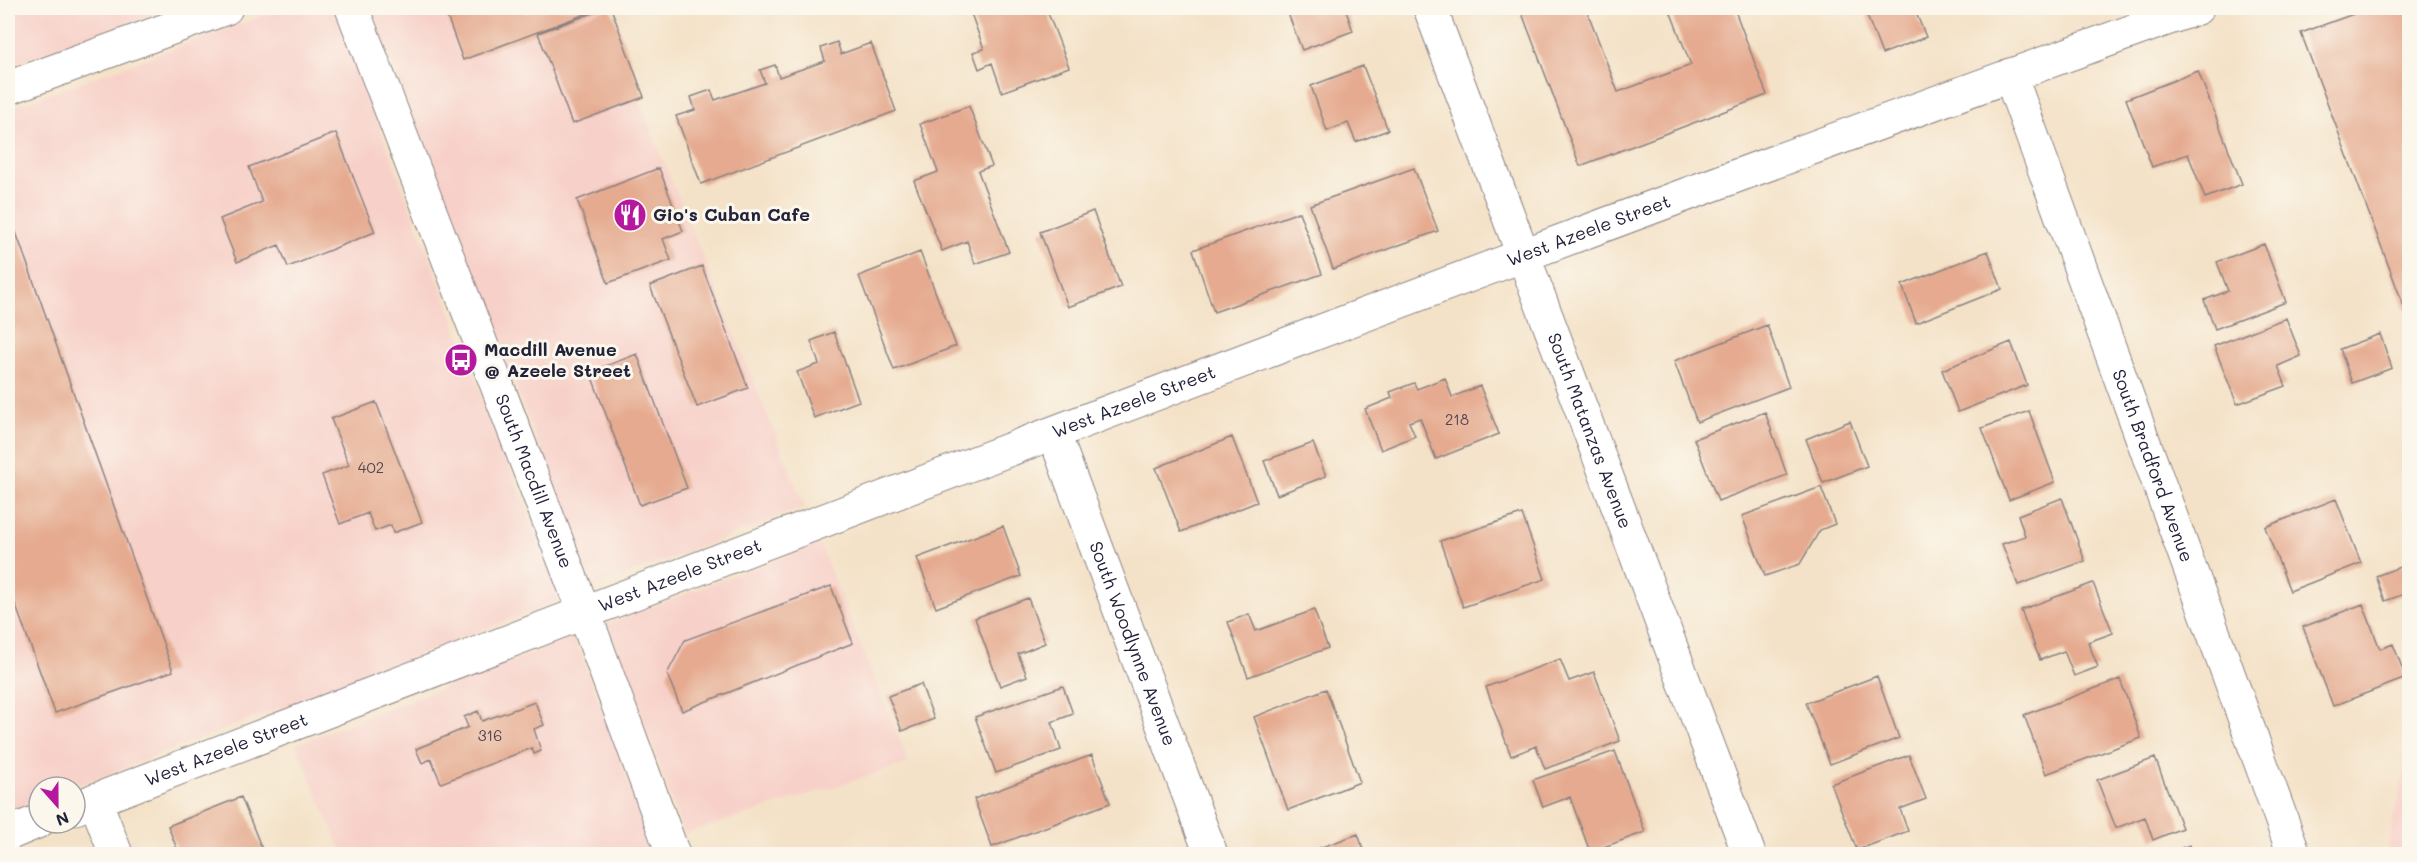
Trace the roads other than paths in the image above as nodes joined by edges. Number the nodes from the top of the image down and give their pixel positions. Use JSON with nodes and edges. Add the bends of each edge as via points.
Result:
{"nodes":[{"id":1,"x":226,"y":8,"type":"edge"},
{"id":2,"x":352,"y":8,"type":"edge"},
{"id":3,"x":1430,"y":8,"type":"edge"},
{"id":4,"x":2197,"y":8,"type":"edge"},
{"id":5,"x":2010,"y":75,"type":"junction"},
{"id":6,"x":8,"y":88,"type":"edge"},
{"id":7,"x":1525,"y":255,"type":"junction"},
{"id":8,"x":1054,"y":434,"type":"junction"},
{"id":9,"x":584,"y":612,"type":"junction"},
{"id":10,"x":87,"y":803,"type":"edge"},
{"id":11,"x":87,"y":807,"type":"edge"},
{"id":12,"x":27,"y":826,"type":"edge"},
{"id":13,"x":8,"y":834,"type":"edge"},
{"id":14,"x":116,"y":855,"type":"edge"},
{"id":15,"x":673,"y":855,"type":"edge"},
{"id":16,"x":1210,"y":855,"type":"edge"},
{"id":17,"x":1749,"y":855,"type":"edge"},
{"id":18,"x":2294,"y":855,"type":"edge"}],
"edges":[{"from":1,"to":6,"type":"street"},
{"from":2,"to":9,"type":"street","name":"South Macdill Avenue"},
{"from":3,"to":7,"type":"street","name":"South Matanzas Avenue"},
{"from":4,"to":5,"type":"street","name":"West Azeele Street"},
{"from":5,"to":7,"type":"street","name":"West Azeele Street"},
{"from":5,"to":18,"type":"street","name":"South Bradford Avenue"},
{"from":7,"to":8,"type":"street","name":"West Azeele Street"},
{"from":7,"to":17,"type":"street","name":"South Matanzas Avenue"},
{"from":8,"to":9,"type":"street","name":"West Azeele Street"},
{"from":8,"to":16,"type":"street","name":"South Woodlynne Avenue"},
{"from":9,"to":10,"type":"street","name":"West Azeele Street"},
{"from":9,"to":15,"type":"street","name":"South Macdill Avenue"},
{"from":11,"to":14,"type":"street"},
{"from":12,"to":13,"type":"street"}]}
